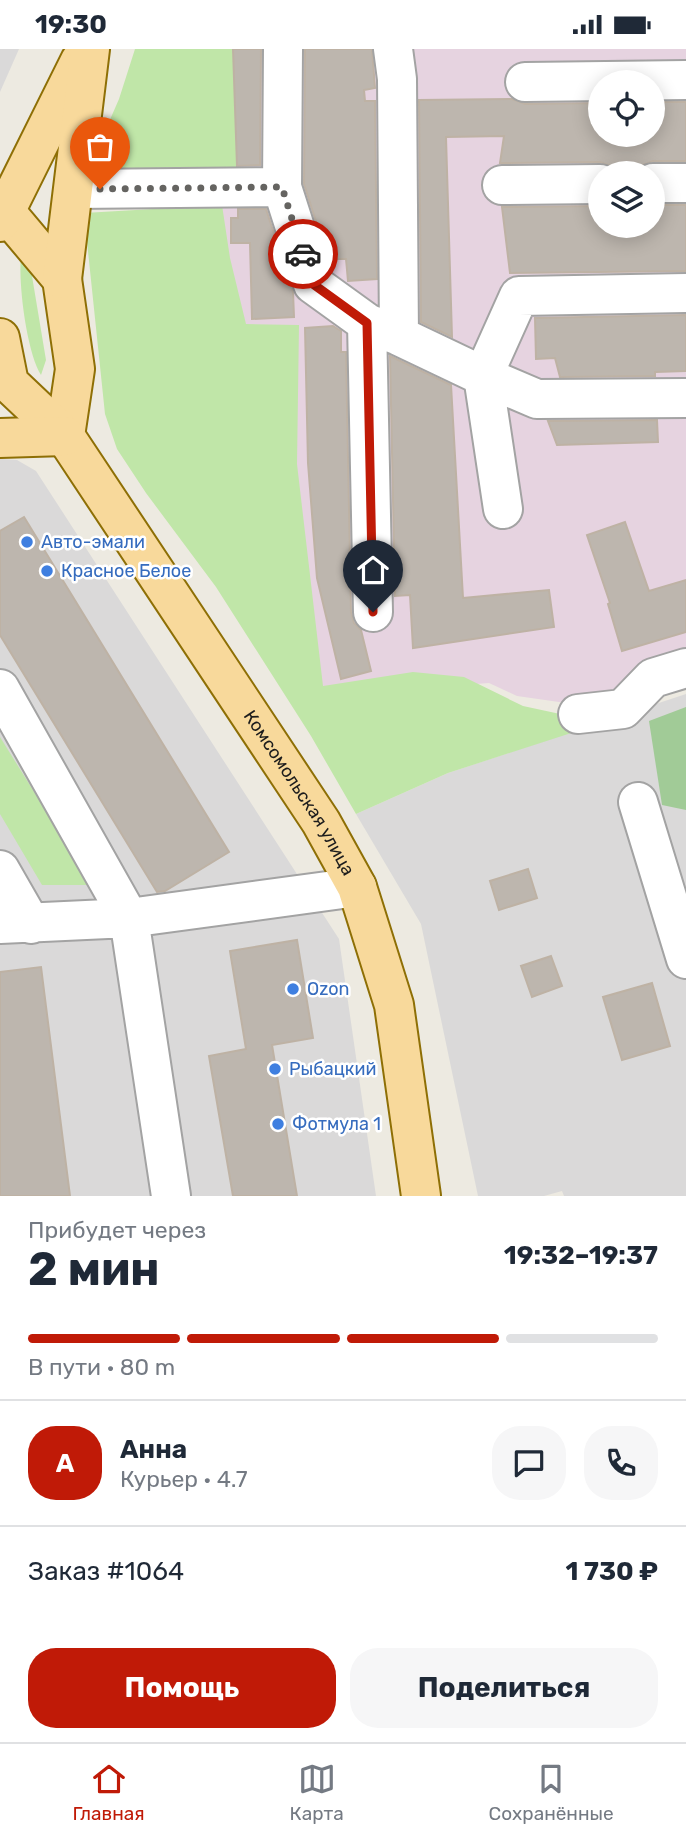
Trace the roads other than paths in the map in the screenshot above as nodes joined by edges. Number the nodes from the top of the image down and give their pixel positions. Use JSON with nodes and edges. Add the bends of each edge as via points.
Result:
{"nodes":[{"id":1,"x":88,"y":49,"type":"edge"},
{"id":2,"x":283,"y":49,"type":"edge"},
{"id":3,"x":393,"y":49,"type":"edge"},
{"id":4,"x":686,"y":80,"type":"edge"},
{"id":5,"x":525,"y":82,"type":"dead end"},
{"id":6,"x":686,"y":183,"type":"edge"},
{"id":7,"x":588,"y":184,"type":"edge"},
{"id":8,"x":665,"y":184,"type":"edge"},
{"id":9,"x":502,"y":185,"type":"dead end"},
{"id":10,"x":282,"y":187,"type":"junction"},
{"id":11,"x":74,"y":189,"type":"junction"},
{"id":12,"x":1,"y":214,"type":"edge"},
{"id":13,"x":62,"y":279,"type":"junction"},
{"id":14,"x":686,"y":293,"type":"edge"},
{"id":15,"x":383,"y":330,"type":"junction"},
{"id":16,"x":0,"y":338,"type":"edge"},
{"id":17,"x":483,"y":376,"type":"junction"},
{"id":18,"x":686,"y":398,"type":"edge"},
{"id":19,"x":65,"y":436,"type":"junction"},
{"id":20,"x":0,"y":438,"type":"edge"},
{"id":21,"x":503,"y":509,"type":"dead end"},
{"id":22,"x":373,"y":612,"type":"dead end"},
{"id":23,"x":686,"y":668,"type":"edge"},
{"id":24,"x":0,"y":689,"type":"edge"},
{"id":25,"x":578,"y":714,"type":"dead end"},
{"id":26,"x":638,"y":802,"type":"dead end"},
{"id":27,"x":0,"y":870,"type":"edge"},
{"id":28,"x":357,"y":887,"type":"junction"},
{"id":29,"x":129,"y":918,"type":"junction"},
{"id":30,"x":16,"y":924,"type":"edge"},
{"id":31,"x":686,"y":959,"type":"edge"},
{"id":32,"x":170,"y":1196,"type":"edge"},
{"id":33,"x":421,"y":1196,"type":"edge"}],
"edges":[{"from":1,"to":11,"type":"main road"},
{"from":1,"to":12,"type":"main road"},
{"from":2,"to":10,"type":"street"},
{"from":3,"to":15,"type":"street","via":[[397,79]]},
{"from":4,"to":5,"type":"street"},
{"from":6,"to":8,"type":"street"},
{"from":7,"to":9,"type":"street"},
{"from":10,"to":11,"type":"street"},
{"from":10,"to":15,"type":"street","via":[[313,284]]},
{"from":11,"to":13,"type":"main road"},
{"from":12,"to":13,"type":"main road"},
{"from":13,"to":19,"type":"main road","via":[[75,369]]},
{"from":14,"to":17,"type":"street","via":[[519,296]]},
{"from":15,"to":17,"type":"street"},
{"from":15,"to":22,"type":"street"},
{"from":16,"to":19,"type":"main road","name":"Комсомольская улица","via":[[9,383]]},
{"from":17,"to":18,"type":"street","via":[[537,399]]},
{"from":17,"to":21,"type":"street"},
{"from":19,"to":20,"type":"main road"},
{"from":19,"to":28,"type":"main road","name":"Комсомольская улица","via":[[321,822]]},
{"from":23,"to":25,"type":"street","via":[[653,677],[623,709]]},
{"from":24,"to":29,"type":"street"},
{"from":26,"to":31,"type":"street"},
{"from":27,"to":30,"type":"street"},
{"from":28,"to":29,"type":"street"},
{"from":28,"to":33,"type":"main road","name":"Комсомольская улица","via":[[394,1005]]},
{"from":29,"to":30,"type":"street"},
{"from":29,"to":32,"type":"street"}]}
